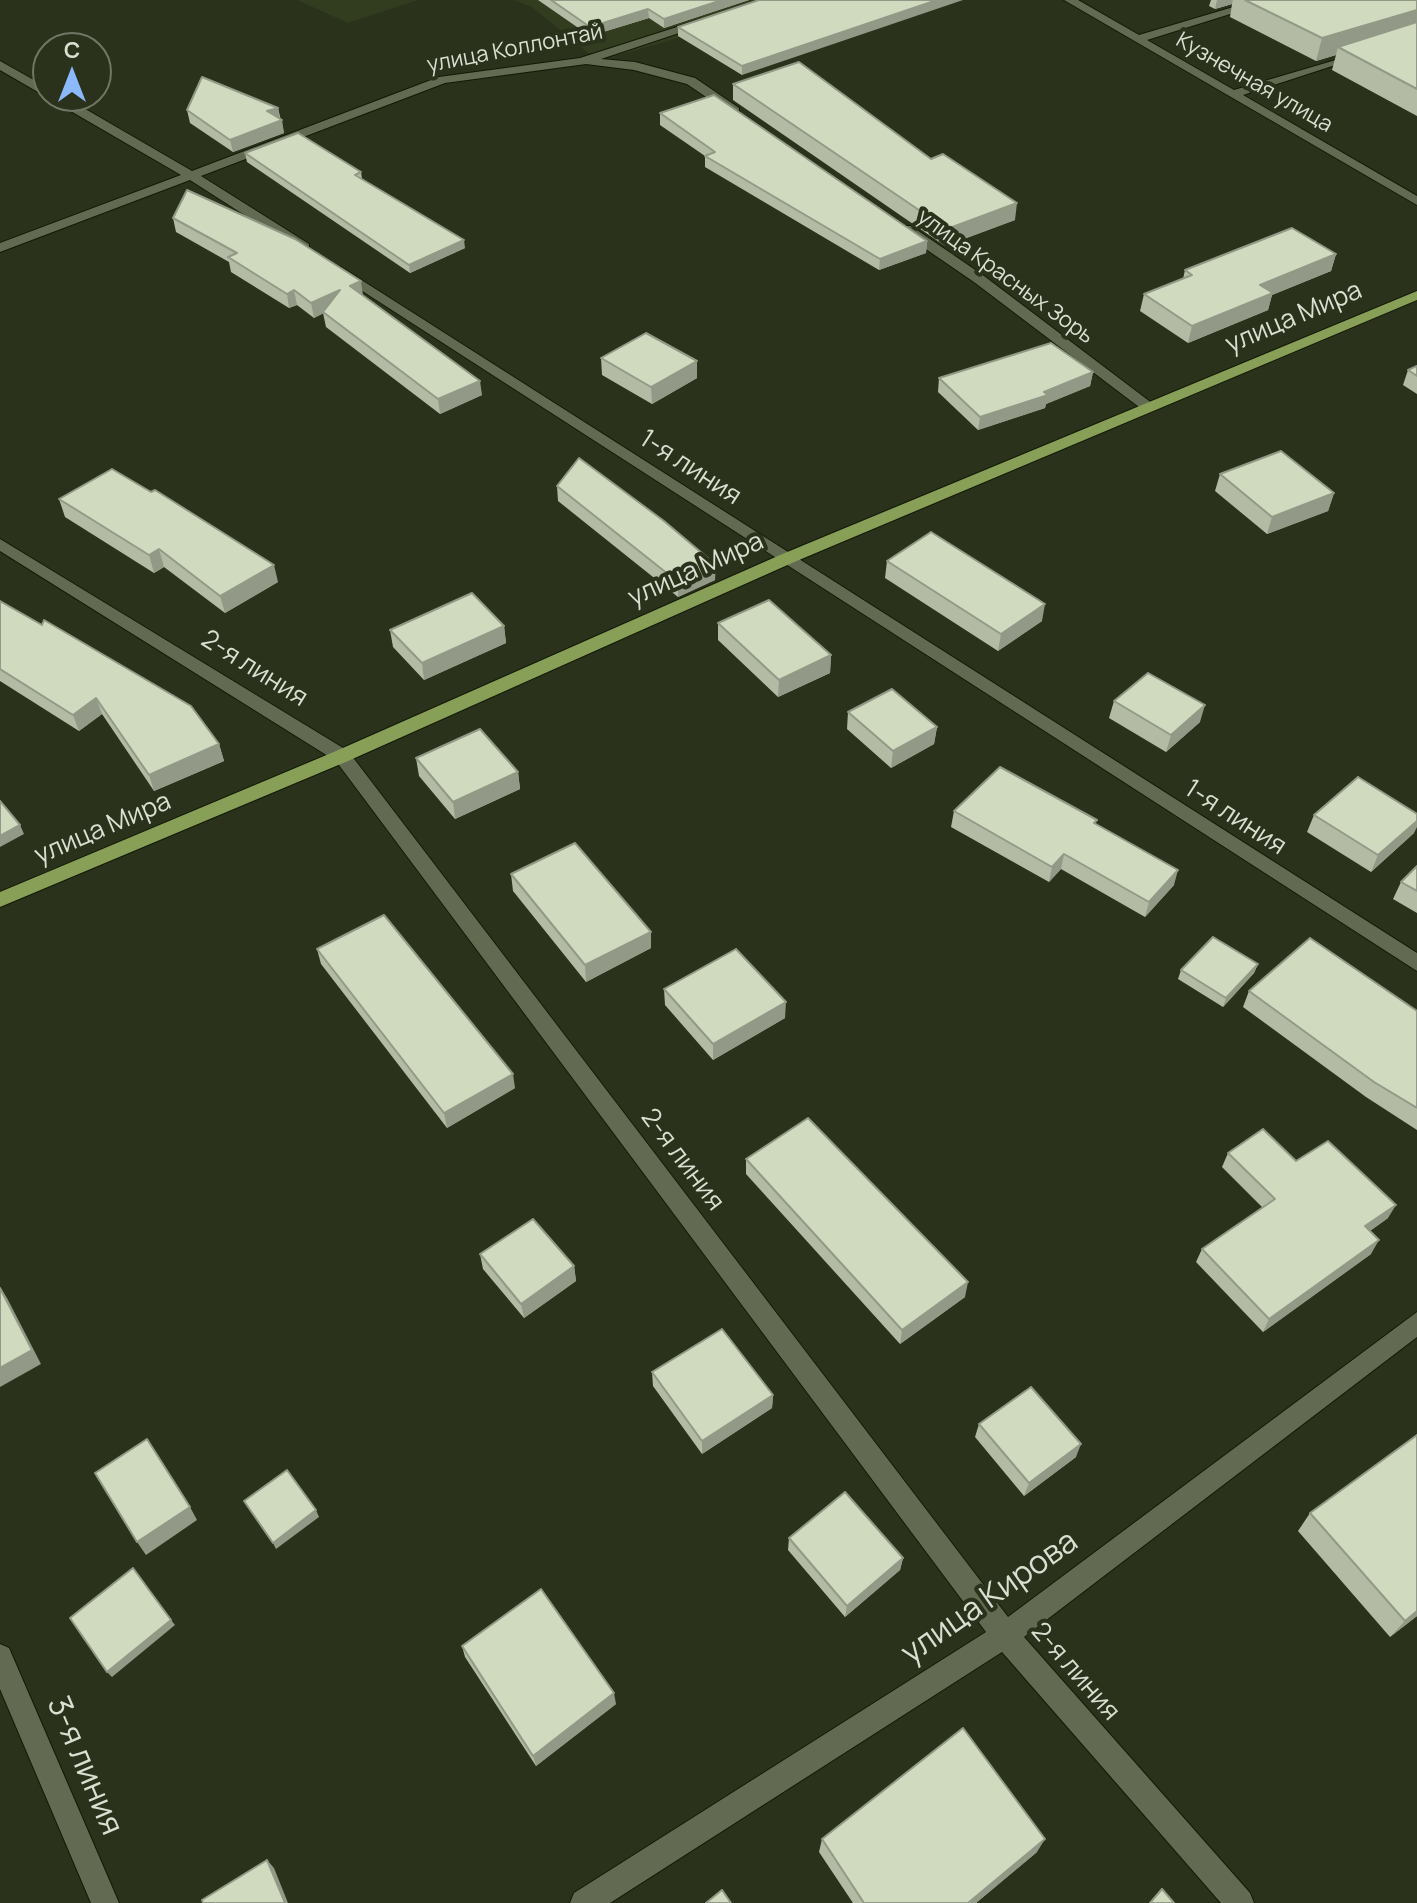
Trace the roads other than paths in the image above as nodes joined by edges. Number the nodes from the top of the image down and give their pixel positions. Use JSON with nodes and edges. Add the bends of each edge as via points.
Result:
{"nodes":[{"id":1,"x":1070,"y":0,"type":"edge"},
{"id":2,"x":1269,"y":0,"type":"edge"},
{"id":3,"x":713,"y":19,"type":"edge"},
{"id":4,"x":1138,"y":39,"type":"junction"},
{"id":5,"x":1375,"y":49,"type":"edge"},
{"id":6,"x":582,"y":61,"type":"junction"},
{"id":7,"x":0,"y":65,"type":"edge"},
{"id":8,"x":32,"y":84,"type":"edge"},
{"id":9,"x":1233,"y":94,"type":"junction"},
{"id":10,"x":82,"y":112,"type":"edge"},
{"id":11,"x":743,"y":117,"type":"edge"},
{"id":12,"x":194,"y":177,"type":"junction"},
{"id":13,"x":1417,"y":201,"type":"edge"},
{"id":14,"x":887,"y":216,"type":"edge"},
{"id":15,"x":0,"y":248,"type":"edge"},
{"id":16,"x":1417,"y":295,"type":"edge"},
{"id":17,"x":1148,"y":407,"type":"junction"},
{"id":18,"x":0,"y":544,"type":"edge"},
{"id":19,"x":786,"y":559,"type":"junction"},
{"id":20,"x":342,"y":756,"type":"junction"},
{"id":21,"x":0,"y":900,"type":"edge"},
{"id":22,"x":1417,"y":963,"type":"edge"},
{"id":23,"x":1417,"y":1323,"type":"edge"},
{"id":24,"x":1005,"y":1635,"type":"junction"},
{"id":25,"x":0,"y":1657,"type":"edge"},
{"id":26,"x":105,"y":1903,"type":"edge"},
{"id":27,"x":584,"y":1903,"type":"edge"},
{"id":28,"x":1240,"y":1903,"type":"edge"}],
"edges":[{"from":1,"to":4,"type":"street","name":"Кузнечная улица"},
{"from":2,"to":4,"type":"street"},
{"from":3,"to":6,"type":"street","name":"улица Коллонтай"},
{"from":4,"to":9,"type":"street","name":"Кузнечная улица"},
{"from":5,"to":9,"type":"street"},
{"from":6,"to":11,"type":"street","via":[[635,66],[691,81]]},
{"from":6,"to":12,"type":"street","name":"улица Коллонтай","via":[[443,80]]},
{"from":7,"to":8,"type":"street"},
{"from":9,"to":13,"type":"street","name":"Кузнечная улица"},
{"from":10,"to":12,"type":"street","name":"1-я линия"},
{"from":12,"to":15,"type":"street","name":"улица Коллонтай"},
{"from":12,"to":19,"type":"street","name":"1-я линия"},
{"from":14,"to":17,"type":"street","name":"улица Красных Зорь"},
{"from":16,"to":17,"type":"main road","name":"улица Мира"},
{"from":17,"to":19,"type":"main road","name":"улица Мира"},
{"from":18,"to":20,"type":"street","name":"2-я линия"},
{"from":19,"to":20,"type":"main road","name":"улица Мира"},
{"from":19,"to":22,"type":"street","name":"1-я линия"},
{"from":20,"to":21,"type":"main road","name":"улица Мира"},
{"from":20,"to":24,"type":"street","name":"2-я линия"},
{"from":23,"to":24,"type":"street","name":"улица Кирова"},
{"from":24,"to":27,"type":"street","name":"улица Кирова"},
{"from":24,"to":28,"type":"street","name":"2-я линия"},
{"from":25,"to":26,"type":"street","name":"3-я линия"}]}
